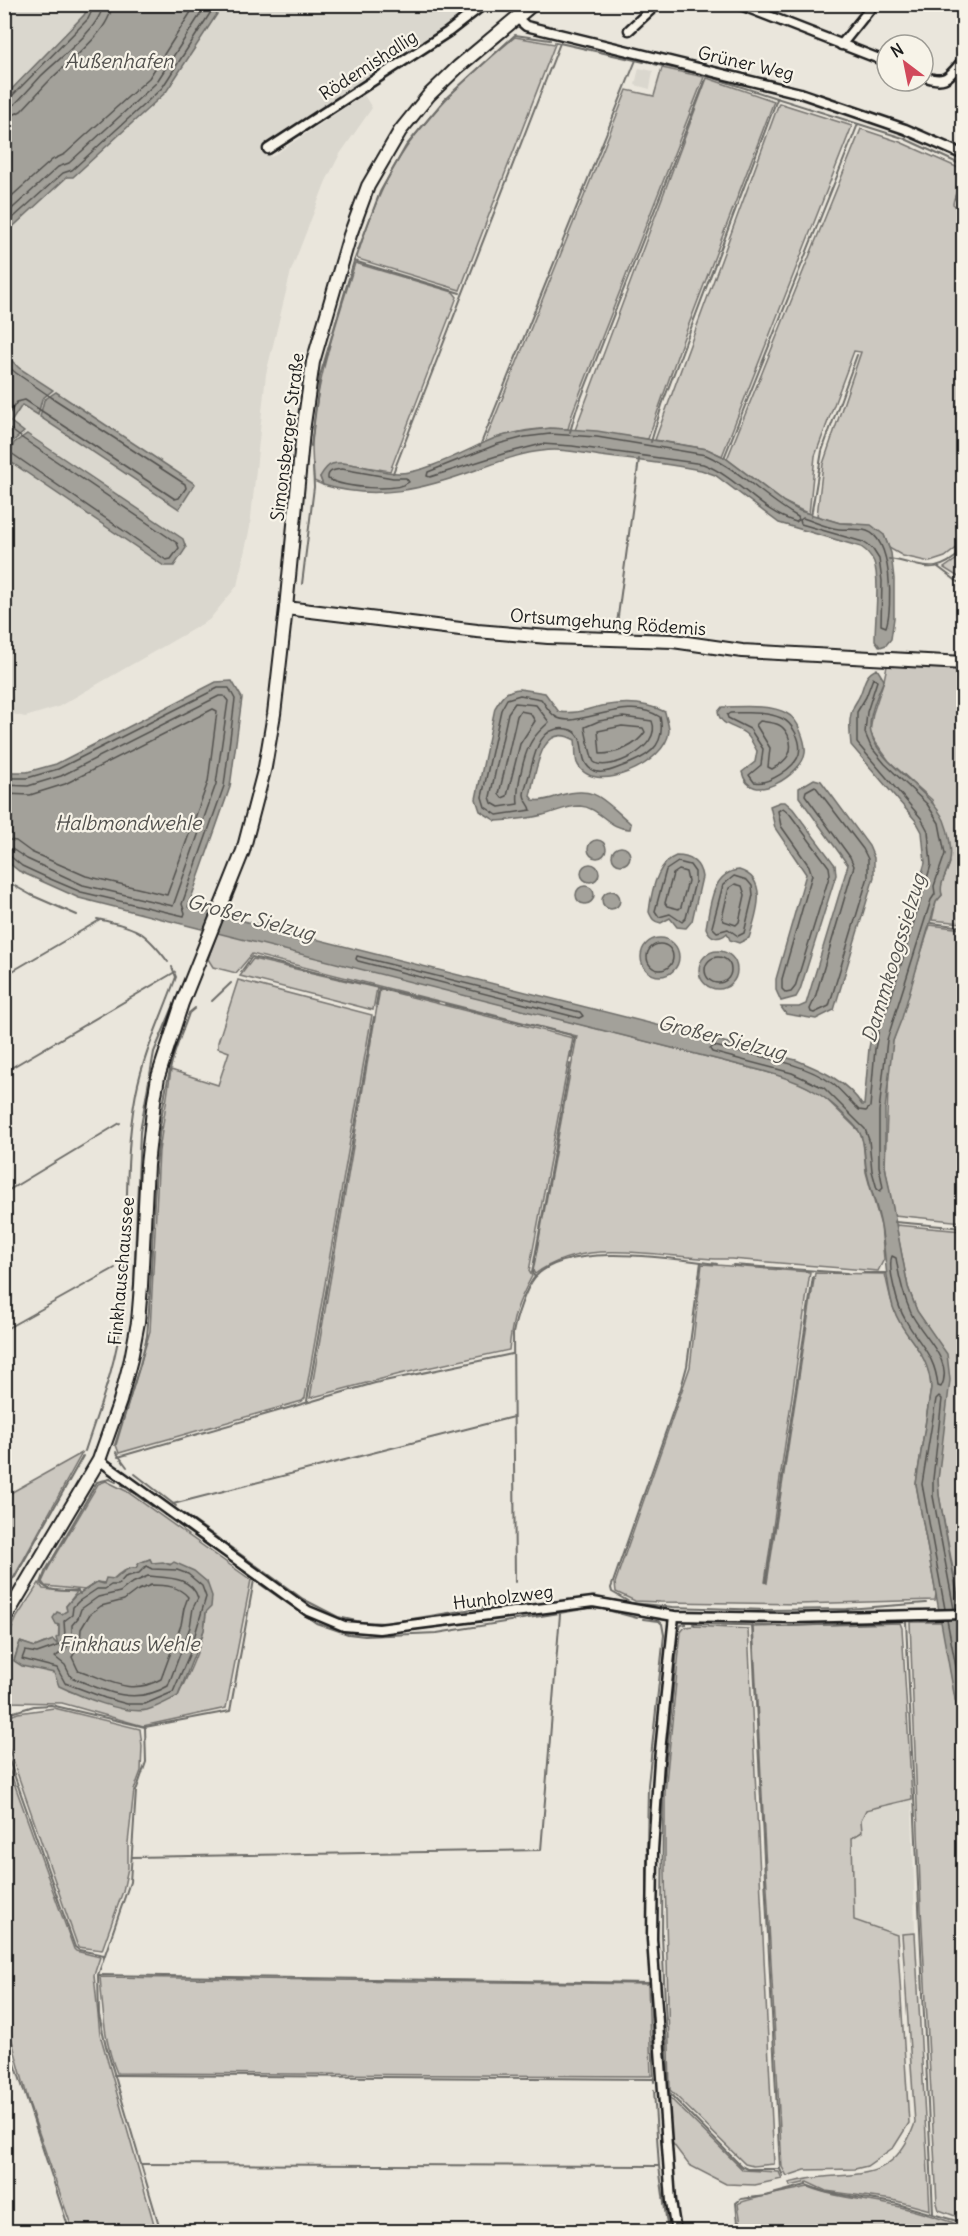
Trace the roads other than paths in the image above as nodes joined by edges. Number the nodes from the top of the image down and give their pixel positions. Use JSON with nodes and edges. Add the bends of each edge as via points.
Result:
{"nodes":[{"id":1,"x":484,"y":4,"type":"edge"},
{"id":2,"x":533,"y":4,"type":"edge"},
{"id":3,"x":657,"y":4,"type":"edge"},
{"id":4,"x":738,"y":4,"type":"edge"},
{"id":5,"x":874,"y":4,"type":"edge"},
{"id":6,"x":517,"y":18,"type":"junction"},
{"id":7,"x":629,"y":30,"type":"dead end"},
{"id":8,"x":841,"y":45,"type":"junction"},
{"id":9,"x":875,"y":58,"type":"edge"},
{"id":10,"x":963,"y":59,"type":"edge"},
{"id":11,"x":935,"y":80,"type":"edge"},
{"id":12,"x":268,"y":149,"type":"dead end"},
{"id":13,"x":963,"y":155,"type":"edge"},
{"id":14,"x":286,"y":608,"type":"junction"},
{"id":15,"x":963,"y":663,"type":"edge"},
{"id":16,"x":222,"y":905,"type":"joint"},
{"id":17,"x":99,"y":1460,"type":"junction"},
{"id":18,"x":963,"y":1614,"type":"edge"},
{"id":19,"x":674,"y":1616,"type":"junction"},
{"id":20,"x":4,"y":1620,"type":"edge"},
{"id":21,"x":676,"y":2232,"type":"edge"}],
"edges":[{"from":1,"to":12,"type":"street","name":"Rödemishallig","via":[[448,32]]},
{"from":2,"to":6,"type":"main road","name":"Simonsberger Straße"},
{"from":3,"to":7,"type":"street"},
{"from":4,"to":8,"type":"street"},
{"from":5,"to":8,"type":"street"},
{"from":6,"to":13,"type":"street","name":"Grüner Weg","via":[[526,26],[800,93],[905,129]]},
{"from":6,"to":14,"type":"main road","name":"Simonsberger Straße","via":[[429,95],[380,161],[359,208],[313,362]]},
{"from":8,"to":9,"type":"street"},
{"from":10,"to":11,"type":"street","via":[[948,77]]},
{"from":14,"to":15,"type":"main road","name":"Ortsumgehung Rödemis","via":[[548,637],[673,641],[742,651]]},
{"from":14,"to":16,"type":"main road","name":"Simonsberger Straße","via":[[265,767],[243,850]]},
{"from":16,"to":17,"type":"main road","name":"Finkhauschaussee","via":[[182,1003],[159,1077],[150,1128],[138,1322],[120,1401]]},
{"from":17,"to":19,"type":"street","name":"Hunholzweg","via":[[308,1611],[344,1626],[379,1629],[593,1602]]},
{"from":17,"to":20,"type":"main road","name":"Finkhauschaussee"},
{"from":18,"to":19,"type":"street","name":"Hunholzweg"},
{"from":19,"to":21,"type":"street","via":[[659,1761],[652,1939]]}]}
